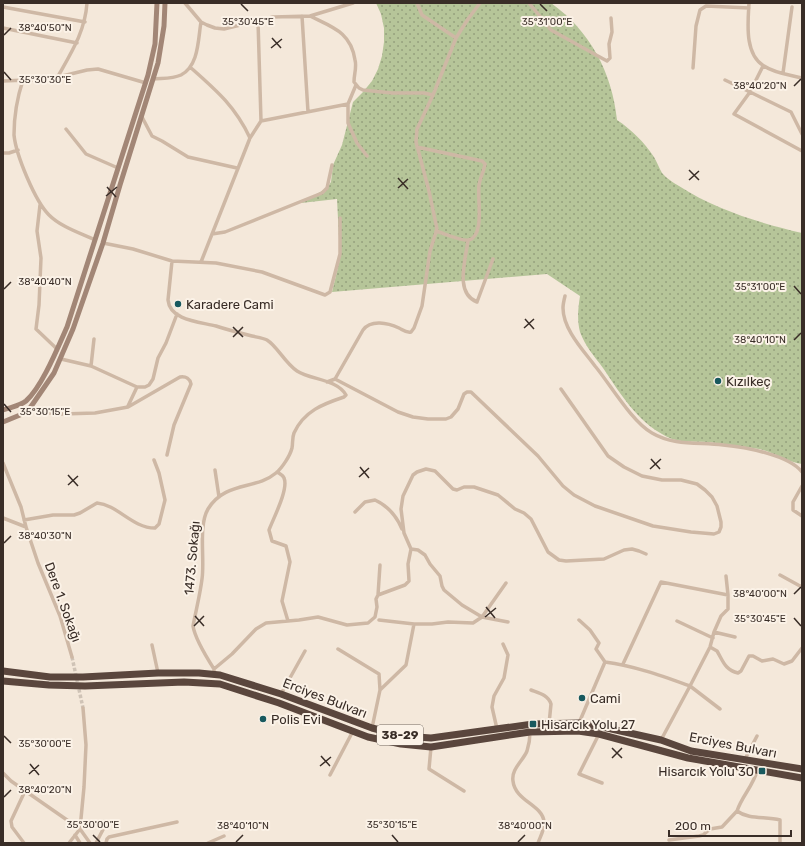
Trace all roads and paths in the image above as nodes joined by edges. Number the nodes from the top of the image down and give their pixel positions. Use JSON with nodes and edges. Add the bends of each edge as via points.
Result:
{"nodes":[{"id":1,"x":87,"y":3,"type":"edge"},
{"id":2,"x":157,"y":3,"type":"edge"},
{"id":3,"x":165,"y":3,"type":"edge"},
{"id":4,"x":185,"y":3,"type":"edge"},
{"id":5,"x":353,"y":3,"type":"edge"},
{"id":6,"x":417,"y":3,"type":"edge"},
{"id":7,"x":480,"y":3,"type":"edge"},
{"id":8,"x":529,"y":3,"type":"edge"},
{"id":9,"x":749,"y":3,"type":"edge"},
{"id":10,"x":3,"y":7,"type":"edge"},
{"id":11,"x":792,"y":7,"type":"dead end"},
{"id":12,"x":749,"y":8,"type":"junction"},
{"id":13,"x":302,"y":16,"type":"junction"},
{"id":14,"x":310,"y":16,"type":"junction"},
{"id":15,"x":611,"y":18,"type":"dead end"},
{"id":16,"x":258,"y":21,"type":"junction"},
{"id":17,"x":84,"y":22,"type":"junction"},
{"id":18,"x":201,"y":22,"type":"junction"},
{"id":19,"x":3,"y":28,"type":"edge"},
{"id":20,"x":456,"y":38,"type":"junction"},
{"id":21,"x":77,"y":43,"type":"junction"},
{"id":22,"x":763,"y":66,"type":"junction"},
{"id":23,"x":190,"y":67,"type":"junction"},
{"id":24,"x":693,"y":68,"type":"dead end"},
{"id":25,"x":783,"y":73,"type":"junction"},
{"id":26,"x":57,"y":78,"type":"junction"},
{"id":27,"x":802,"y":78,"type":"edge"},
{"id":28,"x":153,"y":79,"type":"junction"},
{"id":29,"x":23,"y":80,"type":"junction"},
{"id":30,"x":725,"y":80,"type":"dead end"},
{"id":31,"x":3,"y":81,"type":"edge"},
{"id":32,"x":146,"y":83,"type":"junction"},
{"id":33,"x":356,"y":85,"type":"junction"},
{"id":34,"x":750,"y":92,"type":"junction"},
{"id":35,"x":433,"y":95,"type":"junction"},
{"id":36,"x":348,"y":104,"type":"junction"},
{"id":37,"x":308,"y":112,"type":"junction"},
{"id":38,"x":142,"y":117,"type":"junction"},
{"id":39,"x":261,"y":121,"type":"junction"},
{"id":40,"x":66,"y":129,"type":"dead end"},
{"id":41,"x":802,"y":134,"type":"edge"},
{"id":42,"x":250,"y":138,"type":"junction"},
{"id":43,"x":417,"y":147,"type":"junction"},
{"id":44,"x":18,"y":150,"type":"junction"},
{"id":45,"x":802,"y":150,"type":"edge"},
{"id":46,"x":3,"y":153,"type":"edge"},
{"id":47,"x":367,"y":156,"type":"dead end"},
{"id":48,"x":332,"y":165,"type":"dead end"},
{"id":49,"x":118,"y":168,"type":"junction"},
{"id":50,"x":237,"y":168,"type":"junction"},
{"id":51,"x":40,"y":205,"type":"junction"},
{"id":52,"x":340,"y":218,"type":"dead end"},
{"id":53,"x":436,"y":231,"type":"junction"},
{"id":54,"x":212,"y":234,"type":"junction"},
{"id":55,"x":95,"y":240,"type":"junction"},
{"id":56,"x":468,"y":240,"type":"junction"},
{"id":57,"x":103,"y":243,"type":"junction"},
{"id":58,"x":493,"y":259,"type":"dead end"},
{"id":59,"x":172,"y":261,"type":"junction"},
{"id":60,"x":201,"y":262,"type":"junction"},
{"id":61,"x":565,"y":296,"type":"dead end"},
{"id":62,"x":177,"y":314,"type":"junction"},
{"id":63,"x":94,"y":339,"type":"dead end"},
{"id":64,"x":57,"y":349,"type":"junction"},
{"id":65,"x":61,"y":359,"type":"junction"},
{"id":66,"x":91,"y":366,"type":"junction"},
{"id":67,"x":335,"y":379,"type":"junction"},
{"id":68,"x":326,"y":382,"type":"junction"},
{"id":69,"x":138,"y":387,"type":"junction"},
{"id":70,"x":561,"y":389,"type":"dead end"},
{"id":71,"x":128,"y":407,"type":"junction"},
{"id":72,"x":30,"y":408,"type":"junction"},
{"id":73,"x":3,"y":410,"type":"edge"},
{"id":74,"x":3,"y":422,"type":"edge"},
{"id":75,"x":167,"y":455,"type":"dead end"},
{"id":76,"x":154,"y":460,"type":"dead end"},
{"id":77,"x":3,"y":463,"type":"edge"},
{"id":78,"x":215,"y":470,"type":"dead end"},
{"id":79,"x":277,"y":472,"type":"junction"},
{"id":80,"x":802,"y":472,"type":"edge"},
{"id":81,"x":802,"y":486,"type":"edge"},
{"id":82,"x":219,"y":497,"type":"junction"},
{"id":83,"x":355,"y":512,"type":"dead end"},
{"id":84,"x":802,"y":516,"type":"edge"},
{"id":85,"x":3,"y":518,"type":"edge"},
{"id":86,"x":24,"y":520,"type":"junction"},
{"id":87,"x":26,"y":527,"type":"junction"},
{"id":88,"x":404,"y":533,"type":"junction"},
{"id":89,"x":411,"y":549,"type":"junction"},
{"id":90,"x":646,"y":554,"type":"dead end"},
{"id":91,"x":380,"y":564,"type":"dead end"},
{"id":92,"x":780,"y":575,"type":"dead end"},
{"id":93,"x":726,"y":576,"type":"dead end"},
{"id":94,"x":506,"y":583,"type":"dead end"},
{"id":95,"x":802,"y":586,"type":"edge"},
{"id":96,"x":378,"y":595,"type":"junction"},
{"id":97,"x":728,"y":595,"type":"junction"},
{"id":98,"x":482,"y":617,"type":"junction"},
{"id":99,"x":379,"y":620,"type":"dead end"},
{"id":100,"x":579,"y":620,"type":"dead end"},
{"id":101,"x":288,"y":621,"type":"junction"},
{"id":102,"x":677,"y":621,"type":"dead end"},
{"id":103,"x":508,"y":622,"type":"dead end"},
{"id":104,"x":414,"y":624,"type":"junction"},
{"id":105,"x":714,"y":632,"type":"junction"},
{"id":106,"x":735,"y":637,"type":"dead end"},
{"id":107,"x":713,"y":638,"type":"junction"},
{"id":108,"x":503,"y":644,"type":"dead end"},
{"id":109,"x":152,"y":645,"type":"dead end"},
{"id":110,"x":710,"y":647,"type":"junction"},
{"id":111,"x":802,"y":648,"type":"edge"},
{"id":112,"x":338,"y":649,"type":"dead end"},
{"id":113,"x":305,"y":651,"type":"dead end"},
{"id":114,"x":72,"y":657,"type":"tunnel mouth"},
{"id":115,"x":605,"y":662,"type":"junction"},
{"id":116,"x":623,"y":664,"type":"junction"},
{"id":117,"x":3,"y":670,"type":"edge"},
{"id":118,"x":214,"y":672,"type":"junction"},
{"id":119,"x":158,"y":673,"type":"junction"},
{"id":120,"x":3,"y":681,"type":"edge"},
{"id":121,"x":690,"y":686,"type":"junction"},
{"id":122,"x":380,"y":690,"type":"junction"},
{"id":123,"x":531,"y":690,"type":"dead end"},
{"id":124,"x":281,"y":694,"type":"junction"},
{"id":125,"x":83,"y":708,"type":"tunnel mouth"},
{"id":126,"x":720,"y":709,"type":"dead end"},
{"id":127,"x":579,"y":723,"type":"junction"},
{"id":128,"x":549,"y":724,"type":"junction"},
{"id":129,"x":372,"y":728,"type":"junction"},
{"id":130,"x":497,"y":729,"type":"junction"},
{"id":131,"x":353,"y":731,"type":"junction"},
{"id":132,"x":530,"y":732,"type":"junction"},
{"id":133,"x":599,"y":734,"type":"junction"},
{"id":134,"x":757,"y":736,"type":"dead end"},
{"id":135,"x":662,"y":740,"type":"junction"},
{"id":136,"x":431,"y":747,"type":"junction"},
{"id":137,"x":744,"y":760,"type":"junction"},
{"id":138,"x":802,"y":769,"type":"edge"},
{"id":139,"x":757,"y":771,"type":"junction"},
{"id":140,"x":3,"y":773,"type":"edge"},
{"id":141,"x":330,"y":774,"type":"dead end"},
{"id":142,"x":802,"y":778,"type":"edge"},
{"id":143,"x":602,"y":783,"type":"dead end"},
{"id":144,"x":26,"y":791,"type":"junction"},
{"id":145,"x":464,"y":791,"type":"dead end"},
{"id":146,"x":737,"y":811,"type":"junction"},
{"id":147,"x":107,"y":822,"type":"dead end"},
{"id":148,"x":177,"y":822,"type":"dead end"},
{"id":149,"x":80,"y":829,"type":"junction"},
{"id":150,"x":75,"y":835,"type":"junction"},
{"id":151,"x":224,"y":836,"type":"dead end"},
{"id":152,"x":669,"y":840,"type":"dead end"},
{"id":153,"x":24,"y":843,"type":"edge"},
{"id":154,"x":69,"y":843,"type":"edge"},
{"id":155,"x":80,"y":843,"type":"edge"},
{"id":156,"x":90,"y":843,"type":"edge"},
{"id":157,"x":96,"y":843,"type":"edge"},
{"id":158,"x":106,"y":843,"type":"edge"},
{"id":159,"x":208,"y":843,"type":"edge"},
{"id":160,"x":538,"y":843,"type":"edge"},
{"id":161,"x":780,"y":843,"type":"edge"}],
"edges":[{"from":1,"to":17,"type":"street"},
{"from":2,"to":32,"type":"street","via":[[155,44]]},
{"from":3,"to":28,"type":"street","via":[[161,47]]},
{"from":4,"to":18,"type":"street"},
{"from":5,"to":14,"type":"street"},
{"from":6,"to":20,"type":"street","via":[[422,15]]},
{"from":7,"to":20,"type":"street"},
{"from":8,"to":15,"type":"street","via":[[551,30],[607,61],[610,58]]},
{"from":9,"to":12,"type":"street"},
{"from":10,"to":17,"type":"street"},
{"from":11,"to":25,"type":"street"},
{"from":12,"to":22,"type":"street","via":[[748,34],[752,54]]},
{"from":12,"to":24,"type":"street","via":[[706,6],[700,10],[696,26]]},
{"from":13,"to":14,"type":"street"},
{"from":13,"to":16,"type":"street","via":[[273,17]]},
{"from":13,"to":37,"type":"street"},
{"from":14,"to":33,"type":"street","via":[[341,32],[348,40],[355,59]]},
{"from":16,"to":18,"type":"street","via":[[224,29]]},
{"from":16,"to":39,"type":"street"},
{"from":17,"to":21,"type":"street"},
{"from":18,"to":23,"type":"street","via":[[195,59]]},
{"from":19,"to":21,"type":"street"},
{"from":20,"to":35,"type":"street"},
{"from":21,"to":26,"type":"street"},
{"from":22,"to":25,"type":"street"},
{"from":22,"to":34,"type":"street"},
{"from":23,"to":28,"type":"street","via":[[180,75]]},
{"from":23,"to":42,"type":"street","via":[[230,104]]},
{"from":25,"to":27,"type":"street"},
{"from":26,"to":29,"type":"street"},
{"from":26,"to":32,"type":"street","via":[[87,70],[98,70]]},
{"from":28,"to":38,"type":"street"},
{"from":29,"to":31,"type":"street"},
{"from":29,"to":44,"type":"street","via":[[15,115],[14,136]]},
{"from":30,"to":34,"type":"street"},
{"from":32,"to":49,"type":"street"},
{"from":33,"to":35,"type":"street","via":[[363,90]]},
{"from":33,"to":36,"type":"street"},
{"from":34,"to":41,"type":"street","via":[[791,112]]},
{"from":34,"to":45,"type":"street","via":[[734,114]]},
{"from":35,"to":43,"type":"street","via":[[416,129]]},
{"from":36,"to":37,"type":"street"},
{"from":36,"to":47,"type":"street","via":[[348,123],[357,143]]},
{"from":37,"to":39,"type":"street"},
{"from":38,"to":50,"type":"street","via":[[150,134],[188,157]]},
{"from":38,"to":57,"type":"street"},
{"from":39,"to":42,"type":"street"},
{"from":40,"to":49,"type":"street","via":[[86,154]]},
{"from":42,"to":50,"type":"street"},
{"from":43,"to":53,"type":"street"},
{"from":43,"to":56,"type":"street","via":[[484,163],[479,185],[479,224],[476,234]]},
{"from":44,"to":46,"type":"street"},
{"from":44,"to":51,"type":"street"},
{"from":48,"to":54,"type":"street","via":[[327,188],[322,193],[225,232]]},
{"from":49,"to":55,"type":"street"},
{"from":50,"to":54,"type":"street"},
{"from":51,"to":55,"type":"street","via":[[50,217]]},
{"from":51,"to":64,"type":"street","via":[[37,231],[41,258],[36,329]]},
{"from":52,"to":60,"type":"street","via":[[339,259],[327,295],[262,272]]},
{"from":53,"to":56,"type":"street"},
{"from":53,"to":67,"type":"street","via":[[430,251],[422,306],[413,330],[407,332],[386,324],[369,324]]},
{"from":54,"to":60,"type":"street"},
{"from":55,"to":64,"type":"street","via":[[67,327]]},
{"from":56,"to":58,"type":"street","via":[[463,284],[471,300],[476,302]]},
{"from":57,"to":59,"type":"street"},
{"from":57,"to":65,"type":"street"},
{"from":59,"to":60,"type":"street"},
{"from":59,"to":62,"type":"street","via":[[169,305]]},
{"from":61,"to":80,"type":"street","via":[[565,320],[576,342],[616,395],[650,433],[670,441],[723,445],[774,456],[790,461]]},
{"from":62,"to":68,"type":"street","via":[[266,340],[297,371]]},
{"from":62,"to":69,"type":"street","via":[[158,358],[153,379],[149,385]]},
{"from":63,"to":66,"type":"street"},
{"from":64,"to":73,"type":"street","via":[[25,402]]},
{"from":65,"to":66,"type":"street"},
{"from":65,"to":72,"type":"street"},
{"from":66,"to":69,"type":"street"},
{"from":67,"to":68,"type":"street"},
{"from":67,"to":70,"type":"street","via":[[398,412],[428,419],[451,417],[458,409],[464,394],[471,392],[538,456],[574,495],[595,506],[653,526],[691,532],[718,532],[721,522],[717,506],[705,490],[696,484],[681,480],[642,476],[608,456]]},
{"from":68,"to":79,"type":"street","name":"1473. Sokağı","via":[[341,389],[346,396],[323,404],[310,412],[294,433],[292,450]]},
{"from":69,"to":71,"type":"street"},
{"from":71,"to":72,"type":"street","via":[[95,413],[62,414],[37,412]]},
{"from":71,"to":75,"type":"street","via":[[180,377],[189,380],[191,384],[174,425]]},
{"from":72,"to":74,"type":"street"},
{"from":76,"to":86,"type":"street","via":[[165,500],[159,524],[154,528],[139,525],[120,512],[97,503],[74,515],[53,515]]},
{"from":77,"to":86,"type":"street","name":"Dere 1. Sokağı"},
{"from":78,"to":82,"type":"street"},
{"from":79,"to":82,"type":"street","name":"1473. Sokağı","via":[[270,478],[231,489]]},
{"from":79,"to":101,"type":"street","via":[[284,478],[285,483],[281,502],[269,530],[272,540],[286,546],[290,562],[282,601]]},
{"from":81,"to":84,"type":"street","via":[[793,502],[793,510]]},
{"from":82,"to":118,"type":"street","name":"1473. Sokağı","via":[[208,510],[204,520],[202,578],[193,626]]},
{"from":83,"to":88,"type":"street","via":[[365,502],[378,501],[398,520]]},
{"from":85,"to":87,"type":"street"},
{"from":86,"to":87,"type":"street","name":"Dere 1. Sokağı"},
{"from":87,"to":114,"type":"street","name":"Dere 1. Sokağı","via":[[60,616]]},
{"from":88,"to":89,"type":"street"},
{"from":88,"to":90,"type":"street","via":[[401,508],[407,485],[417,472],[430,469],[452,489],[469,487],[493,493],[524,513],[531,519],[548,552],[559,560],[604,559],[632,549]]},
{"from":89,"to":96,"type":"street","via":[[408,583]]},
{"from":89,"to":98,"type":"street","via":[[426,555],[440,576],[444,590]]},
{"from":91,"to":96,"type":"street"},
{"from":92,"to":95,"type":"street"},
{"from":93,"to":97,"type":"street"},
{"from":94,"to":98,"type":"street"},
{"from":96,"to":101,"type":"street","via":[[375,617],[368,623],[347,625],[318,617]]},
{"from":97,"to":105,"type":"street","via":[[728,609],[721,616]]},
{"from":97,"to":116,"type":"street","via":[[661,582]]},
{"from":98,"to":103,"type":"street"},
{"from":98,"to":104,"type":"street","via":[[473,623]]},
{"from":99,"to":104,"type":"street"},
{"from":100,"to":115,"type":"street","via":[[599,643],[596,649]]},
{"from":101,"to":118,"type":"street","via":[[266,623],[256,629]]},
{"from":102,"to":107,"type":"street"},
{"from":104,"to":122,"type":"street","via":[[406,665]]},
{"from":105,"to":106,"type":"street"},
{"from":105,"to":107,"type":"street"},
{"from":107,"to":110,"type":"street"},
{"from":108,"to":130,"type":"street","via":[[508,655],[504,678],[494,696],[492,708]]},
{"from":109,"to":119,"type":"street"},
{"from":110,"to":111,"type":"street","via":[[717,651],[720,659],[736,673],[749,656],[762,661],[773,659],[784,664],[792,661]]},
{"from":110,"to":121,"type":"street"},
{"from":112,"to":122,"type":"street","via":[[379,674]]},
{"from":113,"to":124,"type":"street"},
{"from":115,"to":116,"type":"street"},
{"from":115,"to":127,"type":"street"},
{"from":116,"to":121,"type":"street"},
{"from":117,"to":119,"type":"highway","name":"Erciyes Bulvarı","number":"38-29","via":[[50,677]]},
{"from":118,"to":119,"type":"highway","name":"Erciyes Bulvarı","number":"38-29"},
{"from":118,"to":124,"type":"highway","name":"Erciyes Bulvarı","number":"38-29"},
{"from":120,"to":131,"type":"highway","name":"Erciyes Bulvarı","number":"38-29","via":[[85,686],[184,682],[220,684]]},
{"from":121,"to":126,"type":"street"},
{"from":121,"to":135,"type":"street"},
{"from":122,"to":129,"type":"street"},
{"from":123,"to":128,"type":"street","via":[[546,696],[550,701]]},
{"from":124,"to":129,"type":"highway","name":"Erciyes Bulvarı","number":"38-29"},
{"from":125,"to":149,"type":"street","via":[[86,745]]},
{"from":127,"to":128,"type":"highway","name":"Erciyes Bulvarı","number":"38-29"},
{"from":127,"to":135,"type":"highway","name":"Erciyes Bulvarı","number":"38-29"},
{"from":128,"to":130,"type":"highway","name":"Erciyes Bulvarı","number":"38-29"},
{"from":129,"to":130,"type":"highway","name":"Erciyes Bulvarı","number":"38-29","via":[[403,736],[431,738]]},
{"from":131,"to":136,"type":"highway","name":"Erciyes Bulvarı","number":"38-29","via":[[372,739]]},
{"from":131,"to":141,"type":"street"},
{"from":132,"to":133,"type":"highway","name":"Erciyes Bulvarı","number":"38-29","via":[[578,731]]},
{"from":132,"to":136,"type":"highway","name":"Erciyes Bulvarı","number":"38-29"},
{"from":132,"to":160,"type":"street","via":[[527,752],[513,773],[512,780],[520,796],[543,817],[544,827]]},
{"from":133,"to":139,"type":"highway","name":"Erciyes Bulvarı","number":"38-29","via":[[688,758]]},
{"from":133,"to":143,"type":"street","via":[[579,774]]},
{"from":134,"to":137,"type":"street"},
{"from":135,"to":137,"type":"highway","name":"Erciyes Bulvarı","number":"38-29","via":[[691,751]]},
{"from":136,"to":145,"type":"street","via":[[429,769]]},
{"from":137,"to":138,"type":"highway","name":"Erciyes Bulvarı","number":"38-29"},
{"from":139,"to":142,"type":"highway","name":"Erciyes Bulvarı","number":"38-29"},
{"from":139,"to":146,"type":"street"},
{"from":140,"to":144,"type":"street"},
{"from":144,"to":149,"type":"street"},
{"from":144,"to":153,"type":"street","via":[[11,820],[12,827]]},
{"from":146,"to":152,"type":"street","via":[[720,828],[710,829],[699,836]]},
{"from":146,"to":161,"type":"street","via":[[743,816],[780,820]]},
{"from":147,"to":157,"type":"street"},
{"from":148,"to":158,"type":"street","via":[[109,837]]},
{"from":149,"to":150,"type":"street"},
{"from":149,"to":156,"type":"street"},
{"from":150,"to":154,"type":"street"},
{"from":150,"to":155,"type":"street"},
{"from":151,"to":159,"type":"street"}]}
